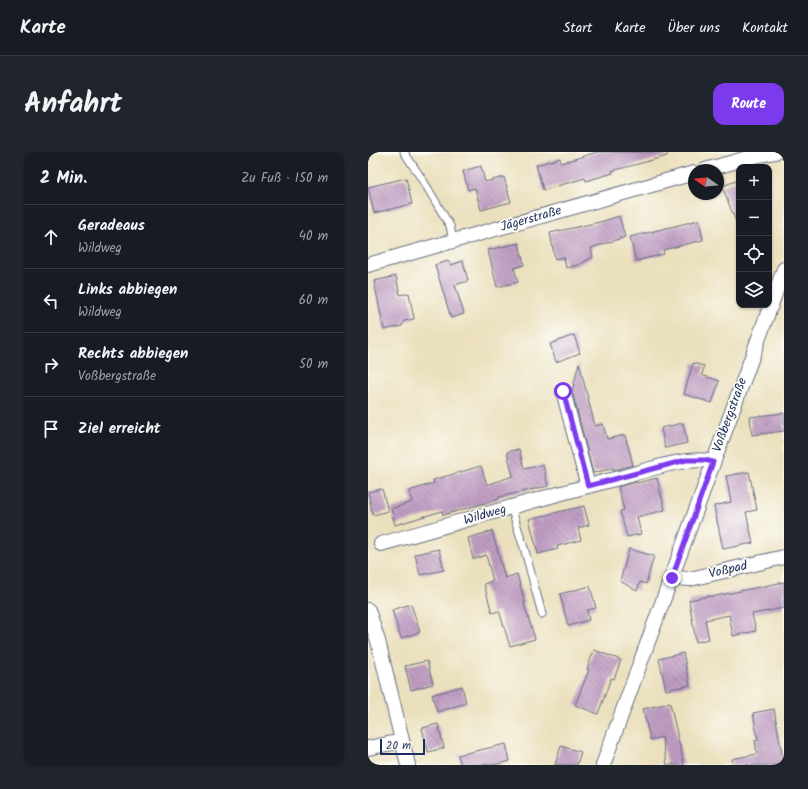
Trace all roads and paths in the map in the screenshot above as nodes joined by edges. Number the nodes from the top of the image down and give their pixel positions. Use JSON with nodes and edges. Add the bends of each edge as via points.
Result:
{"nodes":[{"id":1,"x":404,"y":152,"type":"edge"},
{"id":2,"x":775,"y":152,"type":"edge"},
{"id":3,"x":755,"y":154,"type":"edge"},
{"id":4,"x":723,"y":164,"type":"edge"},
{"id":5,"x":688,"y":175,"type":"edge"},
{"id":6,"x":453,"y":241,"type":"junction"},
{"id":7,"x":368,"y":265,"type":"edge"},
{"id":8,"x":784,"y":269,"type":"edge"},
{"id":9,"x":563,"y":391,"type":"dead end"},
{"id":10,"x":713,"y":462,"type":"junction"},
{"id":11,"x":588,"y":486,"type":"junction"},
{"id":12,"x":511,"y":507,"type":"junction"},
{"id":13,"x":381,"y":544,"type":"dead end"},
{"id":14,"x":784,"y":557,"type":"edge"},
{"id":15,"x":672,"y":578,"type":"junction"},
{"id":16,"x":368,"y":610,"type":"edge"},
{"id":17,"x":542,"y":614,"type":"dead end"},
{"id":18,"x":402,"y":741,"type":"junction"},
{"id":19,"x":368,"y":748,"type":"edge"},
{"id":20,"x":408,"y":765,"type":"edge"},
{"id":21,"x":603,"y":765,"type":"edge"}],
"edges":[{"from":1,"to":6,"type":"lane","via":[[450,226]]},
{"from":2,"to":3,"type":"street"},
{"from":3,"to":4,"type":"street"},
{"from":5,"to":6,"type":"street","name":"Jägerstraße"},
{"from":6,"to":7,"type":"street","name":"Jägerstraße"},
{"from":8,"to":10,"type":"street","name":"Voßbergstraße"},
{"from":9,"to":11,"type":"street"},
{"from":10,"to":11,"type":"street","name":"Wildweg","via":[[686,460]]},
{"from":10,"to":15,"type":"street","name":"Voßbergstraße"},
{"from":11,"to":12,"type":"street","name":"Wildweg"},
{"from":12,"to":13,"type":"street","name":"Wildweg"},
{"from":12,"to":17,"type":"lane"},
{"from":14,"to":15,"type":"street","name":"Voßpad","via":[[690,579]]},
{"from":15,"to":21,"type":"street","name":"Voßbergstraße"},
{"from":16,"to":18,"type":"street"},
{"from":18,"to":19,"type":"street"},
{"from":18,"to":20,"type":"street"}]}
